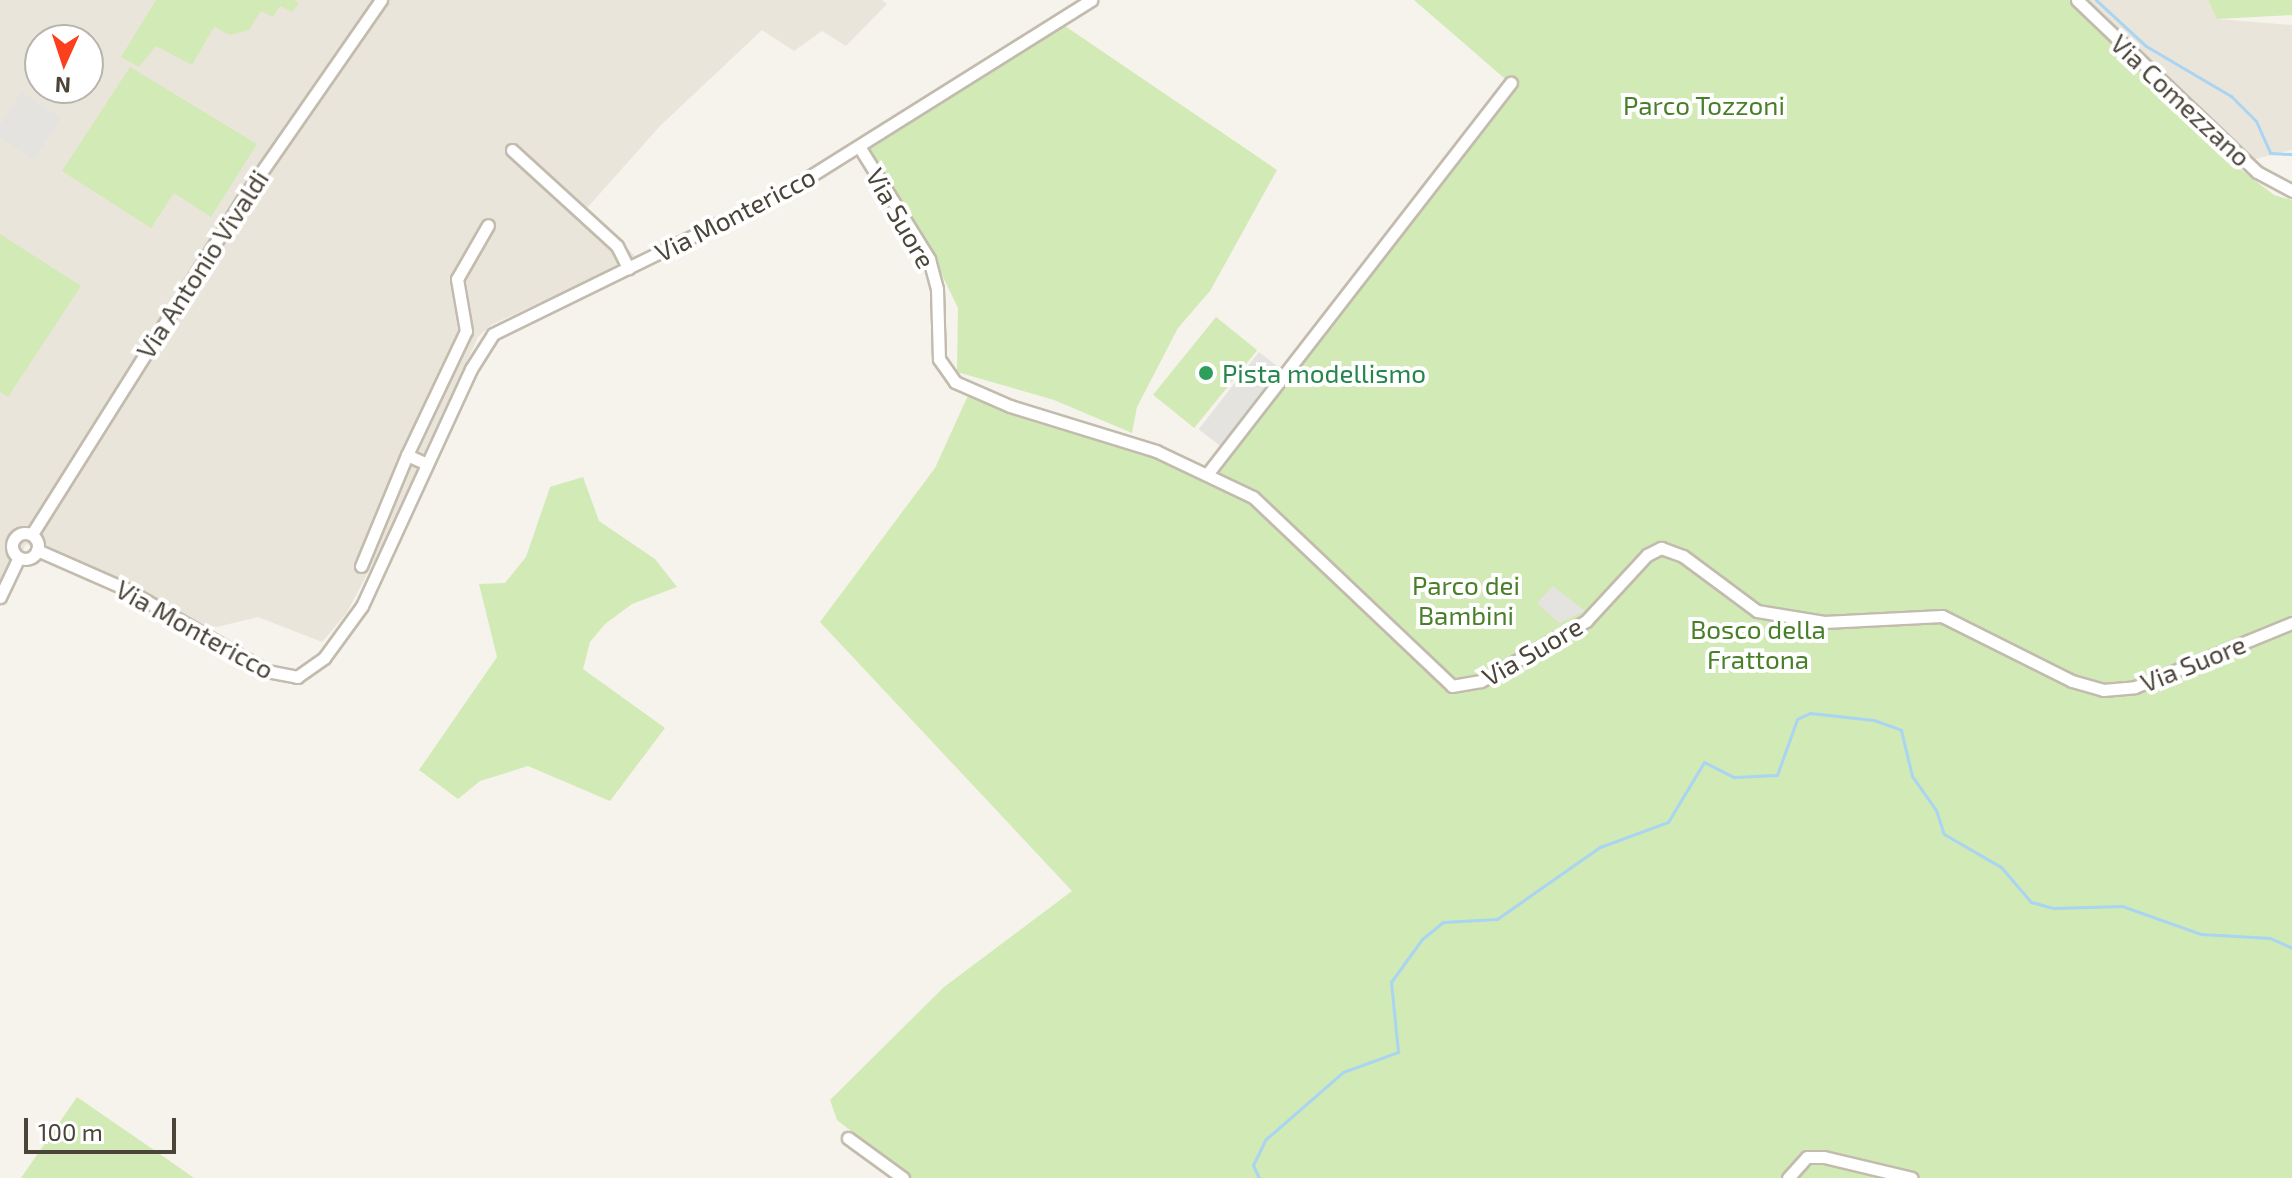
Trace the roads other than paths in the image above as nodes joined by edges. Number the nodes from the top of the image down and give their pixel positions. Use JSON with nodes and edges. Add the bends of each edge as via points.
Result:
{"nodes":[{"id":1,"x":381,"y":0,"type":"edge"},
{"id":2,"x":1091,"y":0,"type":"edge"},
{"id":3,"x":2077,"y":0,"type":"edge"},
{"id":4,"x":1511,"y":83,"type":"dead end"},
{"id":5,"x":860,"y":148,"type":"junction"},
{"id":6,"x":512,"y":150,"type":"dead end"},
{"id":7,"x":2292,"y":191,"type":"edge"},
{"id":8,"x":488,"y":225,"type":"dead end"},
{"id":9,"x":628,"y":268,"type":"junction"},
{"id":10,"x":407,"y":455,"type":"junction"},
{"id":11,"x":427,"y":464,"type":"junction"},
{"id":12,"x":1208,"y":473,"type":"junction"},
{"id":13,"x":0,"y":532,"type":"edge"},
{"id":14,"x":32,"y":534,"type":"junction"},
{"id":15,"x":14,"y":539,"type":"junction"},
{"id":16,"x":37,"y":550,"type":"junction"},
{"id":17,"x":19,"y":557,"type":"junction"},
{"id":18,"x":361,"y":566,"type":"dead end"},
{"id":19,"x":0,"y":597,"type":"edge"},
{"id":20,"x":2292,"y":623,"type":"edge"},
{"id":21,"x":848,"y":1138,"type":"dead end"},
{"id":22,"x":903,"y":1178,"type":"edge"},
{"id":23,"x":1788,"y":1178,"type":"edge"},
{"id":24,"x":1912,"y":1178,"type":"edge"}],
"edges":[{"from":1,"to":14,"type":"street","name":"Via Antonio Vivaldi","via":[[244,197]]},
{"from":2,"to":5,"type":"street","name":"Via Montericco"},
{"from":3,"to":7,"type":"street","name":"Via Comezzano","via":[[2257,172]]},
{"from":4,"to":12,"type":"street"},
{"from":5,"to":9,"type":"street","name":"Via Montericco"},
{"from":5,"to":12,"type":"street","name":"Via Suore","via":[[929,259],[937,289],[939,359],[955,382]]},
{"from":6,"to":9,"type":"street","via":[[617,246]]},
{"from":8,"to":10,"type":"street","via":[[457,279],[466,331]]},
{"from":9,"to":11,"type":"street","name":"Via Montericco","via":[[493,334]]},
{"from":10,"to":11,"type":"street"},
{"from":10,"to":18,"type":"street"},
{"from":11,"to":16,"type":"street","name":"Via Montericco","via":[[362,606],[324,658],[297,677],[267,671],[126,589]]},
{"from":12,"to":20,"type":"street","name":"Via Suore","via":[[1274,513],[1432,673],[1456,687],[1481,681],[1586,621],[1647,555],[1661,548],[1683,556],[1757,611],[1824,622],[1942,616],[2096,689],[2135,687]]},
{"from":13,"to":15,"type":"street"},
{"from":14,"to":15,"type":"street"},
{"from":14,"to":16,"type":"street"},
{"from":15,"to":17,"type":"street"},
{"from":16,"to":17,"type":"street"},
{"from":17,"to":19,"type":"street"},
{"from":21,"to":22,"type":"street"},
{"from":23,"to":24,"type":"street","via":[[1807,1157]]}]}
